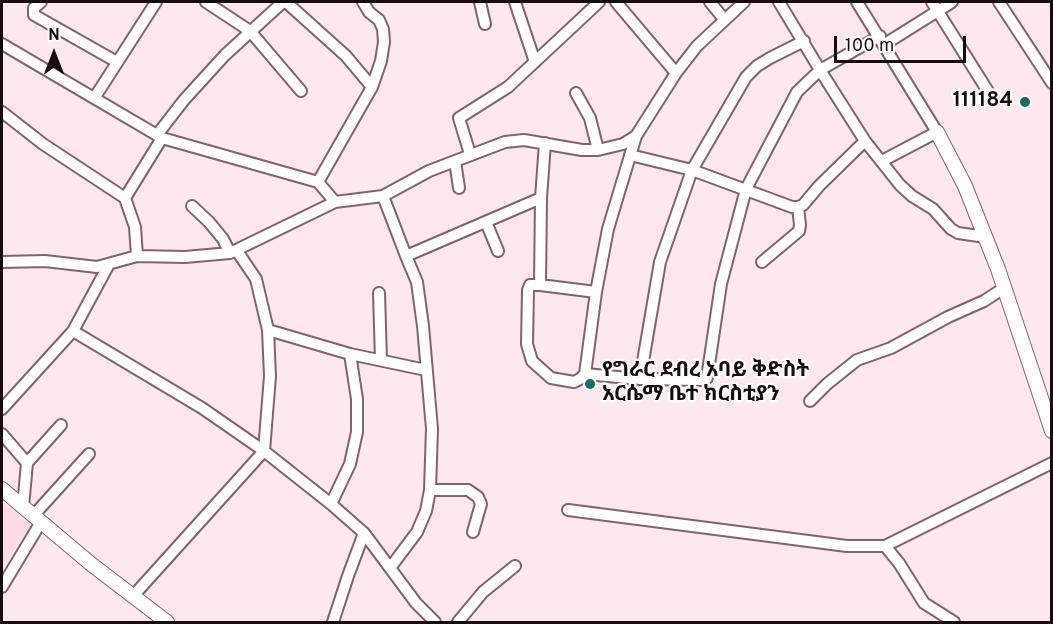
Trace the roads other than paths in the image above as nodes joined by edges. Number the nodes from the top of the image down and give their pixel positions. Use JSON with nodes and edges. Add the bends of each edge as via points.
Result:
{"nodes":[{"id":1,"x":41,"y":2,"type":"edge"},
{"id":2,"x":156,"y":2,"type":"edge"},
{"id":3,"x":206,"y":2,"type":"edge"},
{"id":4,"x":284,"y":2,"type":"edge"},
{"id":5,"x":363,"y":2,"type":"edge"},
{"id":6,"x":480,"y":2,"type":"edge"},
{"id":7,"x":515,"y":2,"type":"edge"},
{"id":8,"x":599,"y":2,"type":"edge"},
{"id":9,"x":616,"y":2,"type":"edge"},
{"id":10,"x":710,"y":2,"type":"edge"},
{"id":11,"x":744,"y":2,"type":"edge"},
{"id":12,"x":779,"y":2,"type":"edge"},
{"id":13,"x":857,"y":2,"type":"edge"},
{"id":14,"x":952,"y":2,"type":"edge"},
{"id":15,"x":999,"y":2,"type":"edge"},
{"id":16,"x":935,"y":6,"type":"edge"},
{"id":17,"x":724,"y":20,"type":"junction"},
{"id":18,"x":485,"y":24,"type":"dead end"},
{"id":19,"x":250,"y":31,"type":"junction"},
{"id":20,"x":882,"y":40,"type":"junction"},
{"id":21,"x":804,"y":41,"type":"junction"},
{"id":22,"x":2,"y":44,"type":"edge"},
{"id":23,"x":117,"y":62,"type":"junction"},
{"id":24,"x":535,"y":62,"type":"junction"},
{"id":25,"x":820,"y":70,"type":"junction"},
{"id":26,"x":676,"y":73,"type":"junction"},
{"id":27,"x":1052,"y":83,"type":"edge"},
{"id":28,"x":372,"y":87,"type":"junction"},
{"id":29,"x":301,"y":91,"type":"dead end"},
{"id":30,"x":576,"y":93,"type":"dead end"},
{"id":31,"x":95,"y":97,"type":"junction"},
{"id":32,"x":994,"y":101,"type":"dead end"},
{"id":33,"x":2,"y":112,"type":"edge"},
{"id":34,"x":937,"y":132,"type":"junction"},
{"id":35,"x":159,"y":136,"type":"junction"},
{"id":36,"x":636,"y":136,"type":"junction"},
{"id":37,"x":866,"y":141,"type":"junction"},
{"id":38,"x":545,"y":143,"type":"junction"},
{"id":39,"x":598,"y":150,"type":"junction"},
{"id":40,"x":470,"y":154,"type":"junction"},
{"id":41,"x":630,"y":155,"type":"junction"},
{"id":42,"x":455,"y":161,"type":"junction"},
{"id":43,"x":882,"y":161,"type":"junction"},
{"id":44,"x":692,"y":170,"type":"junction"},
{"id":45,"x":318,"y":182,"type":"junction"},
{"id":46,"x":459,"y":188,"type":"dead end"},
{"id":47,"x":746,"y":189,"type":"junction"},
{"id":48,"x":383,"y":196,"type":"junction"},
{"id":49,"x":125,"y":198,"type":"junction"},
{"id":50,"x":541,"y":198,"type":"junction"},
{"id":51,"x":335,"y":202,"type":"junction"},
{"id":52,"x":192,"y":206,"type":"dead end"},
{"id":53,"x":798,"y":207,"type":"junction"},
{"id":54,"x":486,"y":222,"type":"junction"},
{"id":55,"x":986,"y":237,"type":"junction"},
{"id":56,"x":498,"y":251,"type":"dead end"},
{"id":57,"x":233,"y":252,"type":"junction"},
{"id":58,"x":137,"y":256,"type":"junction"},
{"id":59,"x":406,"y":256,"type":"junction"},
{"id":60,"x":2,"y":262,"type":"edge"},
{"id":61,"x":762,"y":262,"type":"dead end"},
{"id":62,"x":108,"y":266,"type":"junction"},
{"id":63,"x":540,"y":285,"type":"junction"},
{"id":64,"x":1004,"y":288,"type":"junction"},
{"id":65,"x":597,"y":292,"type":"junction"},
{"id":66,"x":379,"y":293,"type":"dead end"},
{"id":67,"x":268,"y":330,"type":"junction"},
{"id":68,"x":74,"y":331,"type":"junction"},
{"id":69,"x":350,"y":354,"type":"junction"},
{"id":70,"x":381,"y":360,"type":"junction"},
{"id":71,"x":426,"y":370,"type":"junction"},
{"id":72,"x":585,"y":374,"type":"junction"},
{"id":73,"x":640,"y":380,"type":"junction"},
{"id":74,"x":810,"y":401,"type":"dead end"},
{"id":75,"x":2,"y":409,"type":"edge"},
{"id":76,"x":61,"y":425,"type":"dead end"},
{"id":77,"x":1052,"y":431,"type":"edge"},
{"id":78,"x":2,"y":434,"type":"edge"},
{"id":79,"x":264,"y":451,"type":"junction"},
{"id":80,"x":89,"y":454,"type":"dead end"},
{"id":81,"x":27,"y":463,"type":"junction"},
{"id":82,"x":1052,"y":463,"type":"edge"},
{"id":83,"x":2,"y":489,"type":"edge"},
{"id":84,"x":430,"y":490,"type":"junction"},
{"id":85,"x":331,"y":504,"type":"junction"},
{"id":86,"x":568,"y":510,"type":"dead end"},
{"id":87,"x":32,"y":515,"type":"junction"},
{"id":88,"x":472,"y":532,"type":"dead end"},
{"id":89,"x":364,"y":533,"type":"junction"},
{"id":90,"x":885,"y":546,"type":"junction"},
{"id":91,"x":515,"y":566,"type":"dead end"},
{"id":92,"x":390,"y":568,"type":"junction"},
{"id":93,"x":2,"y":587,"type":"edge"},
{"id":94,"x":134,"y":595,"type":"junction"},
{"id":95,"x":167,"y":622,"type":"edge"},
{"id":96,"x":333,"y":622,"type":"edge"},
{"id":97,"x":435,"y":622,"type":"edge"},
{"id":98,"x":458,"y":622,"type":"edge"},
{"id":99,"x":954,"y":622,"type":"edge"}],
"edges":[{"from":1,"to":23,"type":"street","via":[[34,15]]},
{"from":2,"to":23,"type":"street"},
{"from":3,"to":19,"type":"street"},
{"from":4,"to":19,"type":"street"},
{"from":4,"to":28,"type":"street","via":[[346,56]]},
{"from":5,"to":28,"type":"street","via":[[383,29],[381,61]]},
{"from":6,"to":18,"type":"street"},
{"from":7,"to":24,"type":"street"},
{"from":8,"to":24,"type":"street"},
{"from":9,"to":26,"type":"street"},
{"from":10,"to":17,"type":"street"},
{"from":11,"to":17,"type":"street"},
{"from":12,"to":21,"type":"street"},
{"from":13,"to":20,"type":"street"},
{"from":14,"to":16,"type":"street"},
{"from":15,"to":27,"type":"street"},
{"from":16,"to":20,"type":"street"},
{"from":16,"to":32,"type":"street"},
{"from":17,"to":26,"type":"street"},
{"from":19,"to":29,"type":"street"},
{"from":19,"to":35,"type":"street","via":[[184,100]]},
{"from":20,"to":25,"type":"street"},
{"from":20,"to":34,"type":"street"},
{"from":21,"to":25,"type":"street"},
{"from":21,"to":44,"type":"street","via":[[757,66],[746,77]]},
{"from":22,"to":31,"type":"street"},
{"from":23,"to":31,"type":"street"},
{"from":24,"to":40,"type":"street","via":[[508,87],[459,118]]},
{"from":25,"to":37,"type":"street"},
{"from":25,"to":47,"type":"street","via":[[797,92]]},
{"from":26,"to":36,"type":"street"},
{"from":28,"to":45,"type":"street"},
{"from":30,"to":39,"type":"street","via":[[590,118]]},
{"from":31,"to":35,"type":"street"},
{"from":33,"to":49,"type":"street"},
{"from":34,"to":43,"type":"street"},
{"from":34,"to":55,"type":"street"},
{"from":35,"to":45,"type":"street"},
{"from":35,"to":49,"type":"street"},
{"from":36,"to":39,"type":"street","via":[[623,144]]},
{"from":36,"to":41,"type":"street"},
{"from":37,"to":43,"type":"street"},
{"from":37,"to":53,"type":"street"},
{"from":38,"to":39,"type":"street"},
{"from":38,"to":40,"type":"street","via":[[505,142]]},
{"from":38,"to":50,"type":"street"},
{"from":40,"to":42,"type":"street"},
{"from":41,"to":44,"type":"street"},
{"from":41,"to":65,"type":"street","via":[[608,229]]},
{"from":42,"to":46,"type":"street"},
{"from":42,"to":48,"type":"street"},
{"from":43,"to":55,"type":"street","via":[[900,185],[933,209],[951,229]]},
{"from":44,"to":47,"type":"street"},
{"from":44,"to":73,"type":"street","via":[[660,262]]},
{"from":45,"to":51,"type":"street"},
{"from":47,"to":53,"type":"street"},
{"from":47,"to":73,"type":"street","via":[[721,284],[707,378]]},
{"from":48,"to":51,"type":"street"},
{"from":48,"to":59,"type":"street"},
{"from":49,"to":58,"type":"street","via":[[135,227]]},
{"from":50,"to":54,"type":"street"},
{"from":50,"to":63,"type":"street"},
{"from":51,"to":57,"type":"street"},
{"from":52,"to":57,"type":"street"},
{"from":53,"to":61,"type":"street","via":[[799,231]]},
{"from":54,"to":56,"type":"street"},
{"from":54,"to":59,"type":"street"},
{"from":55,"to":64,"type":"street"},
{"from":57,"to":58,"type":"street"},
{"from":57,"to":67,"type":"street","via":[[256,279]]},
{"from":58,"to":62,"type":"street"},
{"from":59,"to":71,"type":"street","via":[[417,282]]},
{"from":60,"to":62,"type":"street","via":[[34,260]]},
{"from":62,"to":68,"type":"street"},
{"from":63,"to":65,"type":"street"},
{"from":63,"to":72,"type":"street","via":[[530,285],[528,290],[527,344],[532,361],[551,378],[574,382]]},
{"from":64,"to":74,"type":"street","via":[[891,348],[857,360]]},
{"from":64,"to":77,"type":"street"},
{"from":65,"to":72,"type":"street"},
{"from":66,"to":70,"type":"street"},
{"from":67,"to":69,"type":"street"},
{"from":67,"to":79,"type":"street","via":[[270,376]]},
{"from":68,"to":75,"type":"street"},
{"from":68,"to":79,"type":"street","via":[[202,408]]},
{"from":69,"to":70,"type":"street"},
{"from":69,"to":85,"type":"street","via":[[357,432],[350,464]]},
{"from":70,"to":71,"type":"street"},
{"from":71,"to":84,"type":"street","via":[[432,429]]},
{"from":72,"to":73,"type":"street"},
{"from":76,"to":81,"type":"street"},
{"from":78,"to":81,"type":"street"},
{"from":79,"to":85,"type":"street"},
{"from":79,"to":94,"type":"street"},
{"from":80,"to":87,"type":"street"},
{"from":81,"to":87,"type":"street"},
{"from":82,"to":90,"type":"street"},
{"from":83,"to":87,"type":"street"},
{"from":84,"to":88,"type":"street","via":[[468,490],[478,497],[481,504]]},
{"from":84,"to":92,"type":"street","via":[[417,532]]},
{"from":85,"to":89,"type":"street"},
{"from":86,"to":90,"type":"street","via":[[847,546]]},
{"from":87,"to":93,"type":"street"},
{"from":87,"to":94,"type":"street"},
{"from":89,"to":92,"type":"street"},
{"from":89,"to":96,"type":"street"},
{"from":90,"to":99,"type":"street","via":[[924,603]]},
{"from":91,"to":98,"type":"street","via":[[483,592]]},
{"from":92,"to":97,"type":"street"},
{"from":94,"to":95,"type":"street"}]}
